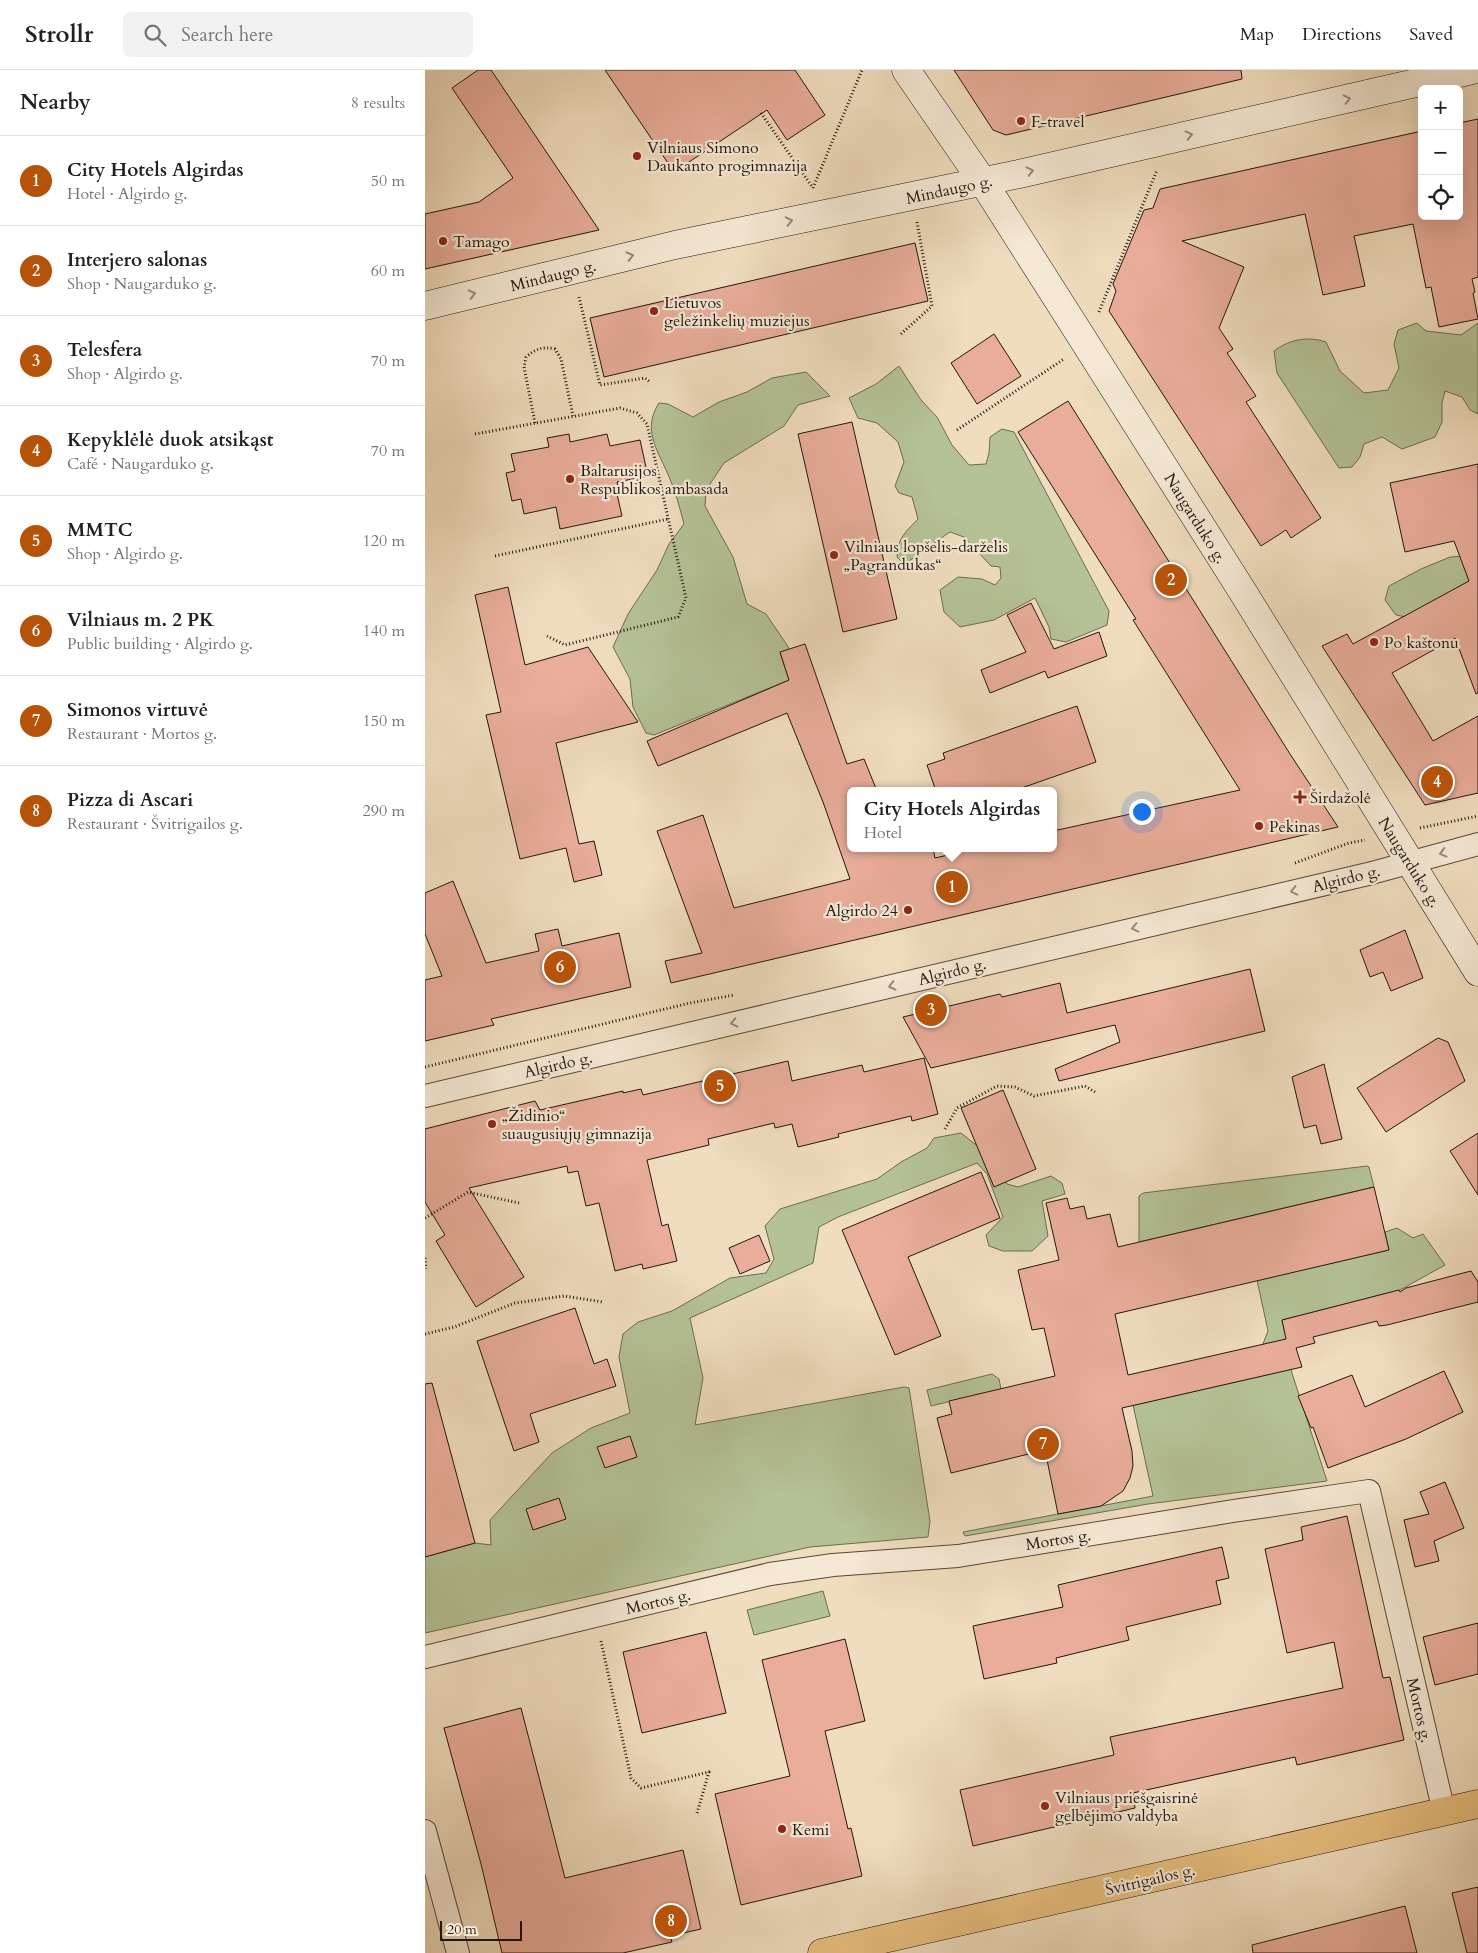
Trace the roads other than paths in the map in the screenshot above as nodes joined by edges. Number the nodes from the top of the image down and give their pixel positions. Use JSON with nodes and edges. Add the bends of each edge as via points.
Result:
{"nodes":[{"id":1,"x":905,"y":70,"type":"edge"},
{"id":2,"x":1472,"y":70,"type":"edge"},
{"id":3,"x":983,"y":182,"type":"junction"},
{"id":4,"x":425,"y":306,"type":"edge"},
{"id":5,"x":1478,"y":844,"type":"edge"},
{"id":6,"x":1409,"y":862,"type":"junction"},
{"id":7,"x":1478,"y":972,"type":"edge"},
{"id":8,"x":425,"y":1096,"type":"edge"},
{"id":9,"x":425,"y":1657,"type":"edge"},
{"id":10,"x":1478,"y":1804,"type":"edge"},
{"id":11,"x":1444,"y":1812,"type":"junction"},
{"id":12,"x":425,"y":1832,"type":"edge"},
{"id":13,"x":458,"y":1953,"type":"edge"},
{"id":14,"x":822,"y":1953,"type":"edge"}],
"edges":[{"from":1,"to":3,"type":"main road","name":"Naugarduko g."},
{"from":3,"to":2,"type":"main road","name":"Mindaugo g.","one_way":true},
{"from":4,"to":3,"type":"main road","name":"Mindaugo g.","one_way":true,"via":[[675,245]]},
{"from":3,"to":6,"type":"main road","name":"Naugarduko g.","via":[[1246,597]]},
{"from":5,"to":6,"type":"street","name":"Algirdo g.","one_way":true},
{"from":6,"to":7,"type":"main road","name":"Naugarduko g."},
{"from":6,"to":8,"type":"street","name":"Algirdo g.","one_way":true},
{"from":9,"to":11,"type":"street","name":"Mortos g.","via":[[770,1574],[833,1565],[958,1556],[1369,1491]]},
{"from":10,"to":11,"type":"main road","name":"Švitrigailos g."},
{"from":11,"to":14,"type":"main road","name":"Švitrigailos g."},
{"from":12,"to":13,"type":"street"}]}
